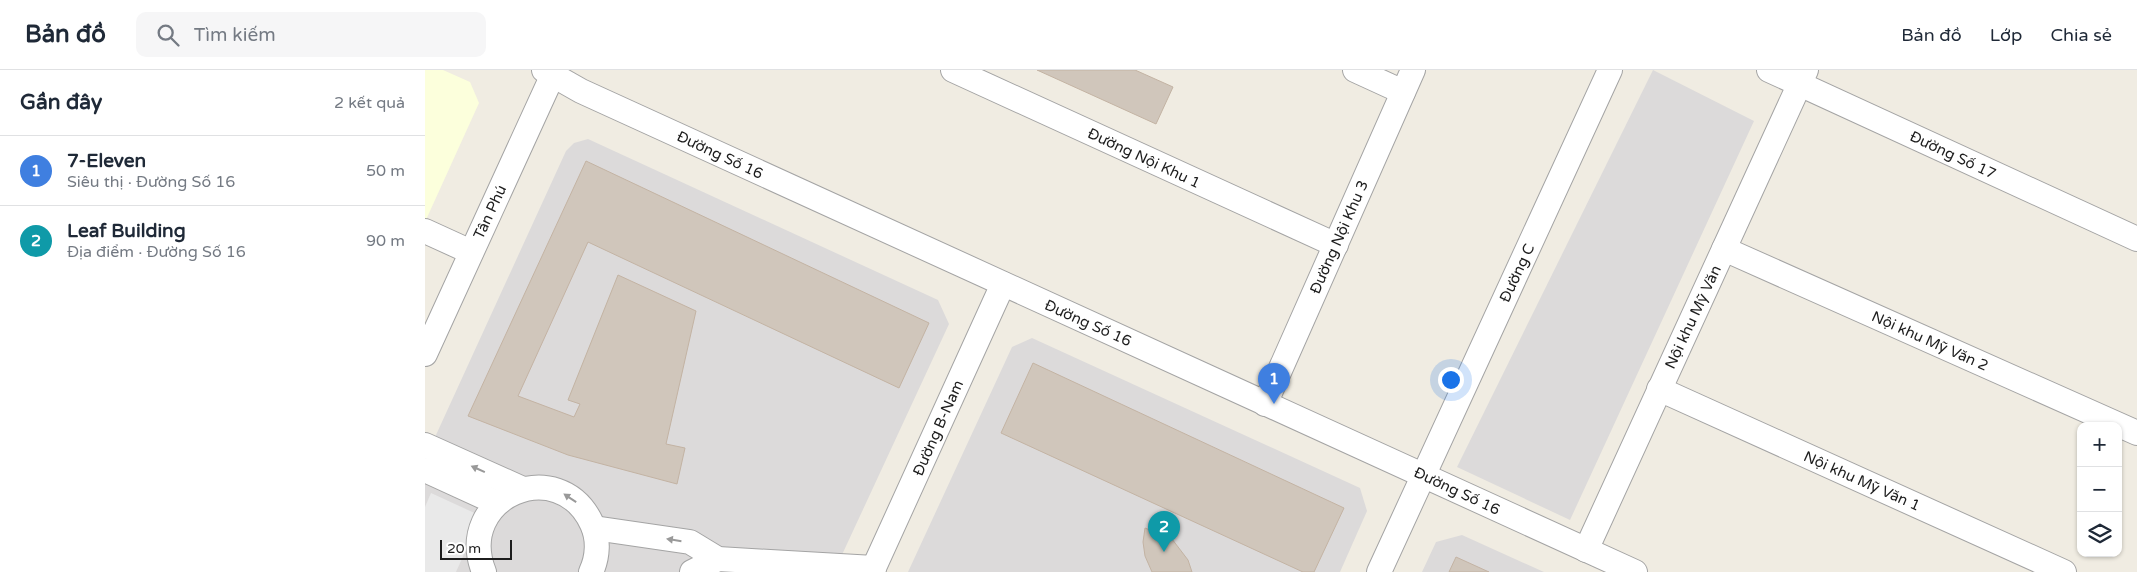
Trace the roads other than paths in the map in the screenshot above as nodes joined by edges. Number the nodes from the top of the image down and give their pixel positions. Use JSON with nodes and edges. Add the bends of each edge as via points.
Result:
{"nodes":[{"id":1,"x":953,"y":70,"type":"edge"},
{"id":2,"x":1355,"y":70,"type":"edge"},
{"id":3,"x":1413,"y":70,"type":"edge"},
{"id":4,"x":1610,"y":70,"type":"edge"},
{"id":5,"x":1769,"y":70,"type":"edge"},
{"id":6,"x":550,"y":72,"type":"edge"},
{"id":7,"x":1803,"y":77,"type":"edge"},
{"id":8,"x":1403,"y":92,"type":"junction"},
{"id":9,"x":425,"y":231,"type":"edge"},
{"id":10,"x":2137,"y":239,"type":"edge"},
{"id":11,"x":1335,"y":245,"type":"junction"},
{"id":12,"x":1724,"y":249,"type":"junction"},
{"id":13,"x":471,"y":252,"type":"junction"},
{"id":14,"x":1003,"y":284,"type":"junction"},
{"id":15,"x":425,"y":354,"type":"edge"},
{"id":16,"x":1659,"y":389,"type":"junction"},
{"id":17,"x":1265,"y":404,"type":"junction"},
{"id":18,"x":2137,"y":433,"type":"edge"},
{"id":19,"x":425,"y":445,"type":"edge"},
{"id":20,"x":425,"y":470,"type":"edge"},
{"id":21,"x":1423,"y":475,"type":"junction"},
{"id":22,"x":523,"y":489,"type":"junction"},
{"id":23,"x":497,"y":503,"type":"junction"},
{"id":24,"x":594,"y":528,"type":"junction"},
{"id":25,"x":1586,"y":550,"type":"junction"},
{"id":26,"x":718,"y":559,"type":"junction"},
{"id":27,"x":873,"y":570,"type":"edge"},
{"id":28,"x":484,"y":572,"type":"edge"},
{"id":29,"x":591,"y":572,"type":"edge"},
{"id":30,"x":692,"y":572,"type":"edge"},
{"id":31,"x":1379,"y":572,"type":"edge"},
{"id":32,"x":1635,"y":572,"type":"edge"},
{"id":33,"x":2064,"y":572,"type":"edge"}],
"edges":[{"from":1,"to":11,"type":"street","name":"Đường Nội Khu 1"},
{"from":2,"to":8,"type":"street"},
{"from":3,"to":8,"type":"street","name":"Đường Nội Khu 3"},
{"from":4,"to":21,"type":"street","name":"Đường C"},
{"from":5,"to":7,"type":"street","name":"Đường Số 17"},
{"from":6,"to":13,"type":"street","name":"Tân Phú"},
{"from":6,"to":14,"type":"street","name":"Đường Số 16","via":[[581,91]]},
{"from":7,"to":10,"type":"street","name":"Đường Số 17"},
{"from":7,"to":12,"type":"street","name":"Nội khu Mỹ Văn"},
{"from":8,"to":11,"type":"street","name":"Đường Nội Khu 3"},
{"from":9,"to":13,"type":"street"},
{"from":11,"to":17,"type":"street","name":"Đường Nội Khu 3"},
{"from":12,"to":16,"type":"street","name":"Nội khu Mỹ Văn"},
{"from":12,"to":18,"type":"street","name":"Nội khu Mỹ Văn 2"},
{"from":13,"to":15,"type":"street","name":"Tân Phú"},
{"from":14,"to":17,"type":"street","name":"Đường Số 16"},
{"from":14,"to":27,"type":"street","name":"Đường B-Nam"},
{"from":16,"to":25,"type":"street","name":"Nội khu Mỹ Văn"},
{"from":16,"to":33,"type":"street","name":"Nội khu Mỹ Văn 1"},
{"from":17,"to":21,"type":"street","name":"Đường Số 16"},
{"from":22,"to":19,"type":"street","one_way":true},
{"from":20,"to":23,"type":"street"},
{"from":21,"to":25,"type":"street","name":"Đường Số 16"},
{"from":21,"to":31,"type":"street","name":"Đường C"},
{"from":22,"to":23,"type":"street"},
{"from":24,"to":22,"type":"street","one_way":true,"via":[[585,511],[570,497],[552,490]]},
{"from":23,"to":28,"type":"street","via":[[485,518],[479,537],[479,556]]},
{"from":26,"to":24,"type":"street","one_way":true,"via":[[690,542]]},
{"from":24,"to":29,"type":"street","via":[[597,547]]},
{"from":25,"to":32,"type":"street","name":"Đường Số 16"},
{"from":26,"to":27,"type":"street"},
{"from":26,"to":30,"type":"street"}]}
